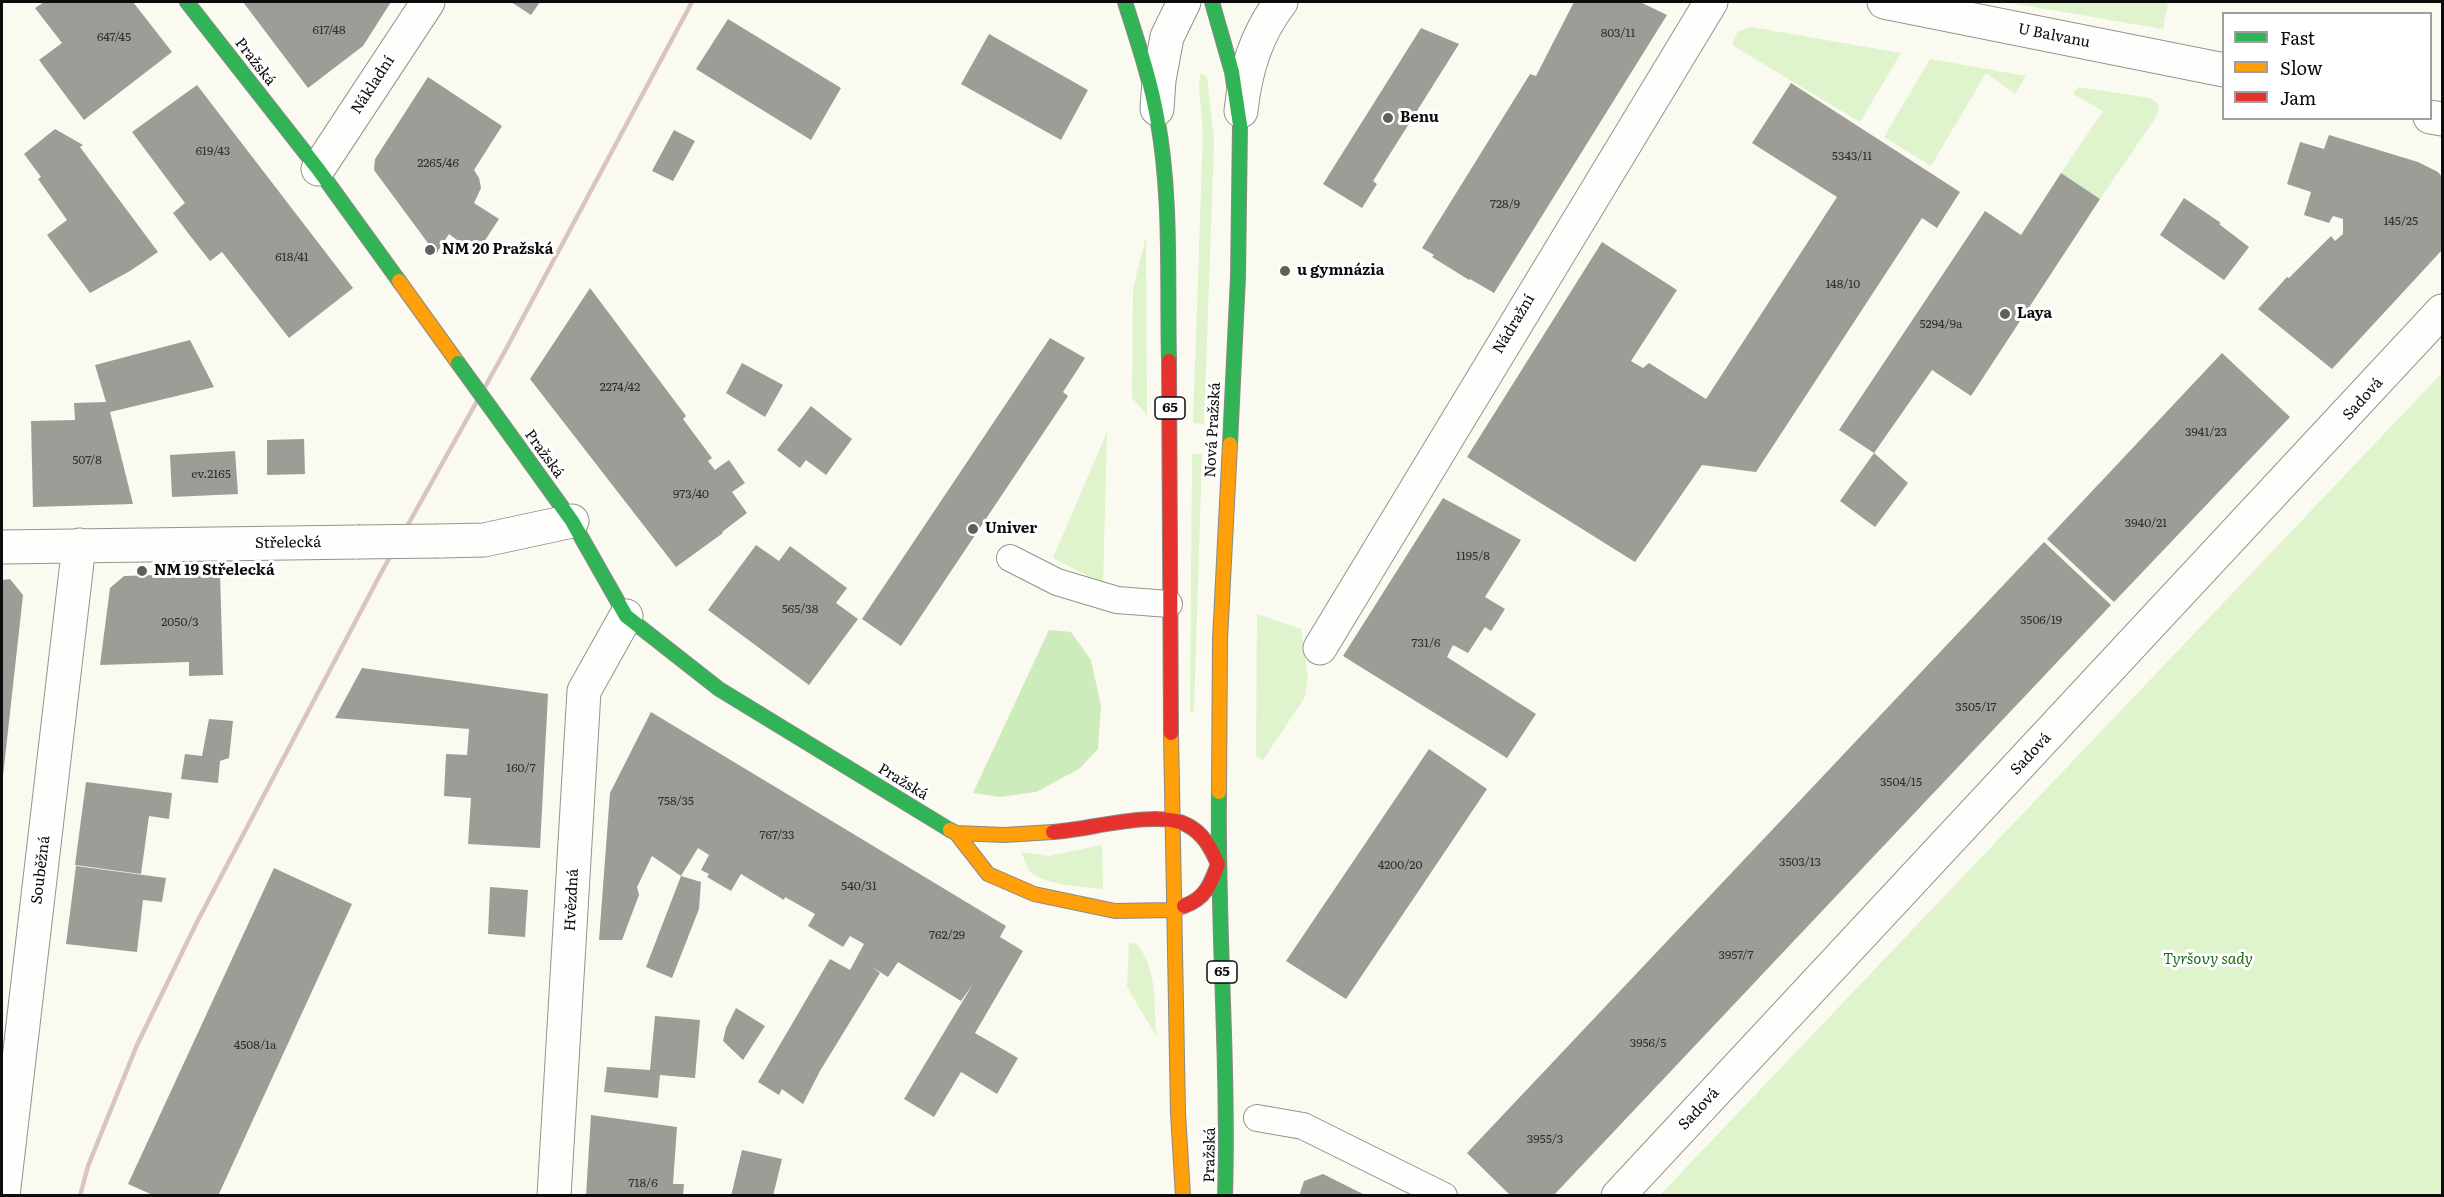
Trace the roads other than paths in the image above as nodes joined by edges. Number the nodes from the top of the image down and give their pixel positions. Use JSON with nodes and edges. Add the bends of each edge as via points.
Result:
{"nodes":[{"id":1,"x":187,"y":2,"type":"edge"},
{"id":2,"x":428,"y":2,"type":"edge"},
{"id":3,"x":1125,"y":2,"type":"edge"},
{"id":4,"x":1184,"y":2,"type":"edge"},
{"id":5,"x":1212,"y":2,"type":"edge"},
{"id":6,"x":1281,"y":2,"type":"edge"},
{"id":7,"x":1711,"y":2,"type":"edge"},
{"id":8,"x":1884,"y":2,"type":"edge"},
{"id":9,"x":2222,"y":70,"type":"edge"},
{"id":10,"x":1157,"y":118,"type":"junction"},
{"id":11,"x":1240,"y":125,"type":"junction"},
{"id":12,"x":318,"y":169,"type":"junction"},
{"id":13,"x":2442,"y":311,"type":"edge"},
{"id":14,"x":572,"y":521,"type":"junction"},
{"id":15,"x":79,"y":545,"type":"junction"},
{"id":16,"x":2,"y":547,"type":"edge"},
{"id":17,"x":1010,"y":558,"type":"dead end"},
{"id":18,"x":1169,"y":604,"type":"junction"},
{"id":19,"x":626,"y":616,"type":"junction"},
{"id":20,"x":1320,"y":648,"type":"dead end"},
{"id":21,"x":1172,"y":819,"type":"junction"},
{"id":22,"x":956,"y":833,"type":"junction"},
{"id":23,"x":1218,"y":864,"type":"junction"},
{"id":24,"x":1173,"y":910,"type":"junction"},
{"id":25,"x":1257,"y":1118,"type":"dead end"},
{"id":26,"x":3,"y":1196,"type":"edge"},
{"id":27,"x":554,"y":1196,"type":"edge"},
{"id":28,"x":1183,"y":1196,"type":"edge"},
{"id":29,"x":1225,"y":1196,"type":"edge"},
{"id":30,"x":1444,"y":1196,"type":"edge"},
{"id":31,"x":1618,"y":1196,"type":"edge"}],
"edges":[{"from":1,"to":12,"type":"main road","name":"Pražská"},
{"from":2,"to":12,"type":"street","name":"Nákladní"},
{"from":3,"to":10,"type":"main road","number":"65"},
{"from":4,"to":10,"type":"street","via":[[1166,45]]},
{"from":5,"to":11,"type":"main road","name":"Nová Pražská","number":"65","via":[[1232,72]]},
{"from":6,"to":11,"type":"street","via":[[1251,57]]},
{"from":7,"to":20,"type":"street","name":"Nádražní"},
{"from":8,"to":9,"type":"street","name":"U Balvanu"},
{"from":10,"to":18,"type":"main road","number":"65","via":[[1165,183],[1171,438]]},
{"from":11,"to":23,"type":"main road","name":"Nová Pražská","number":"65","via":[[1238,277],[1220,640]]},
{"from":12,"to":14,"type":"main road","name":"Pražská","bridge":true},
{"from":13,"to":31,"type":"street","name":"Sadová"},
{"from":14,"to":15,"type":"street","name":"Střelecká","bridge":true,"via":[[484,540]]},
{"from":14,"to":19,"type":"main road","name":"Pražská"},
{"from":15,"to":16,"type":"street","name":"Střelecká"},
{"from":15,"to":26,"type":"street","name":"Souběžná"},
{"from":17,"to":18,"type":"lane","via":[[1057,582],[1117,600]]},
{"from":18,"to":21,"type":"main road","number":"65"},
{"from":19,"to":22,"type":"main road","name":"Pražská","via":[[719,689]]},
{"from":19,"to":27,"type":"street","name":"Hvězdná","via":[[584,691]]},
{"from":21,"to":22,"type":"main road","name":"Pražská","via":[[1072,831]]},
{"from":21,"to":23,"type":"main road","name":"Pražská","via":[[1201,835]]},
{"from":21,"to":24,"type":"main road","name":"Pražská","number":"65"},
{"from":22,"to":24,"type":"main road","name":"Pražská","via":[[988,874],[1034,894],[1115,910]]},
{"from":23,"to":24,"type":"main road","name":"Pražská","via":[[1202,896]]},
{"from":23,"to":29,"type":"main road","name":"Pražská","number":"65","via":[[1227,1119]]},
{"from":24,"to":28,"type":"main road","name":"Pražská","number":"65"},
{"from":25,"to":30,"type":"lane","via":[[1303,1126]]}]}
